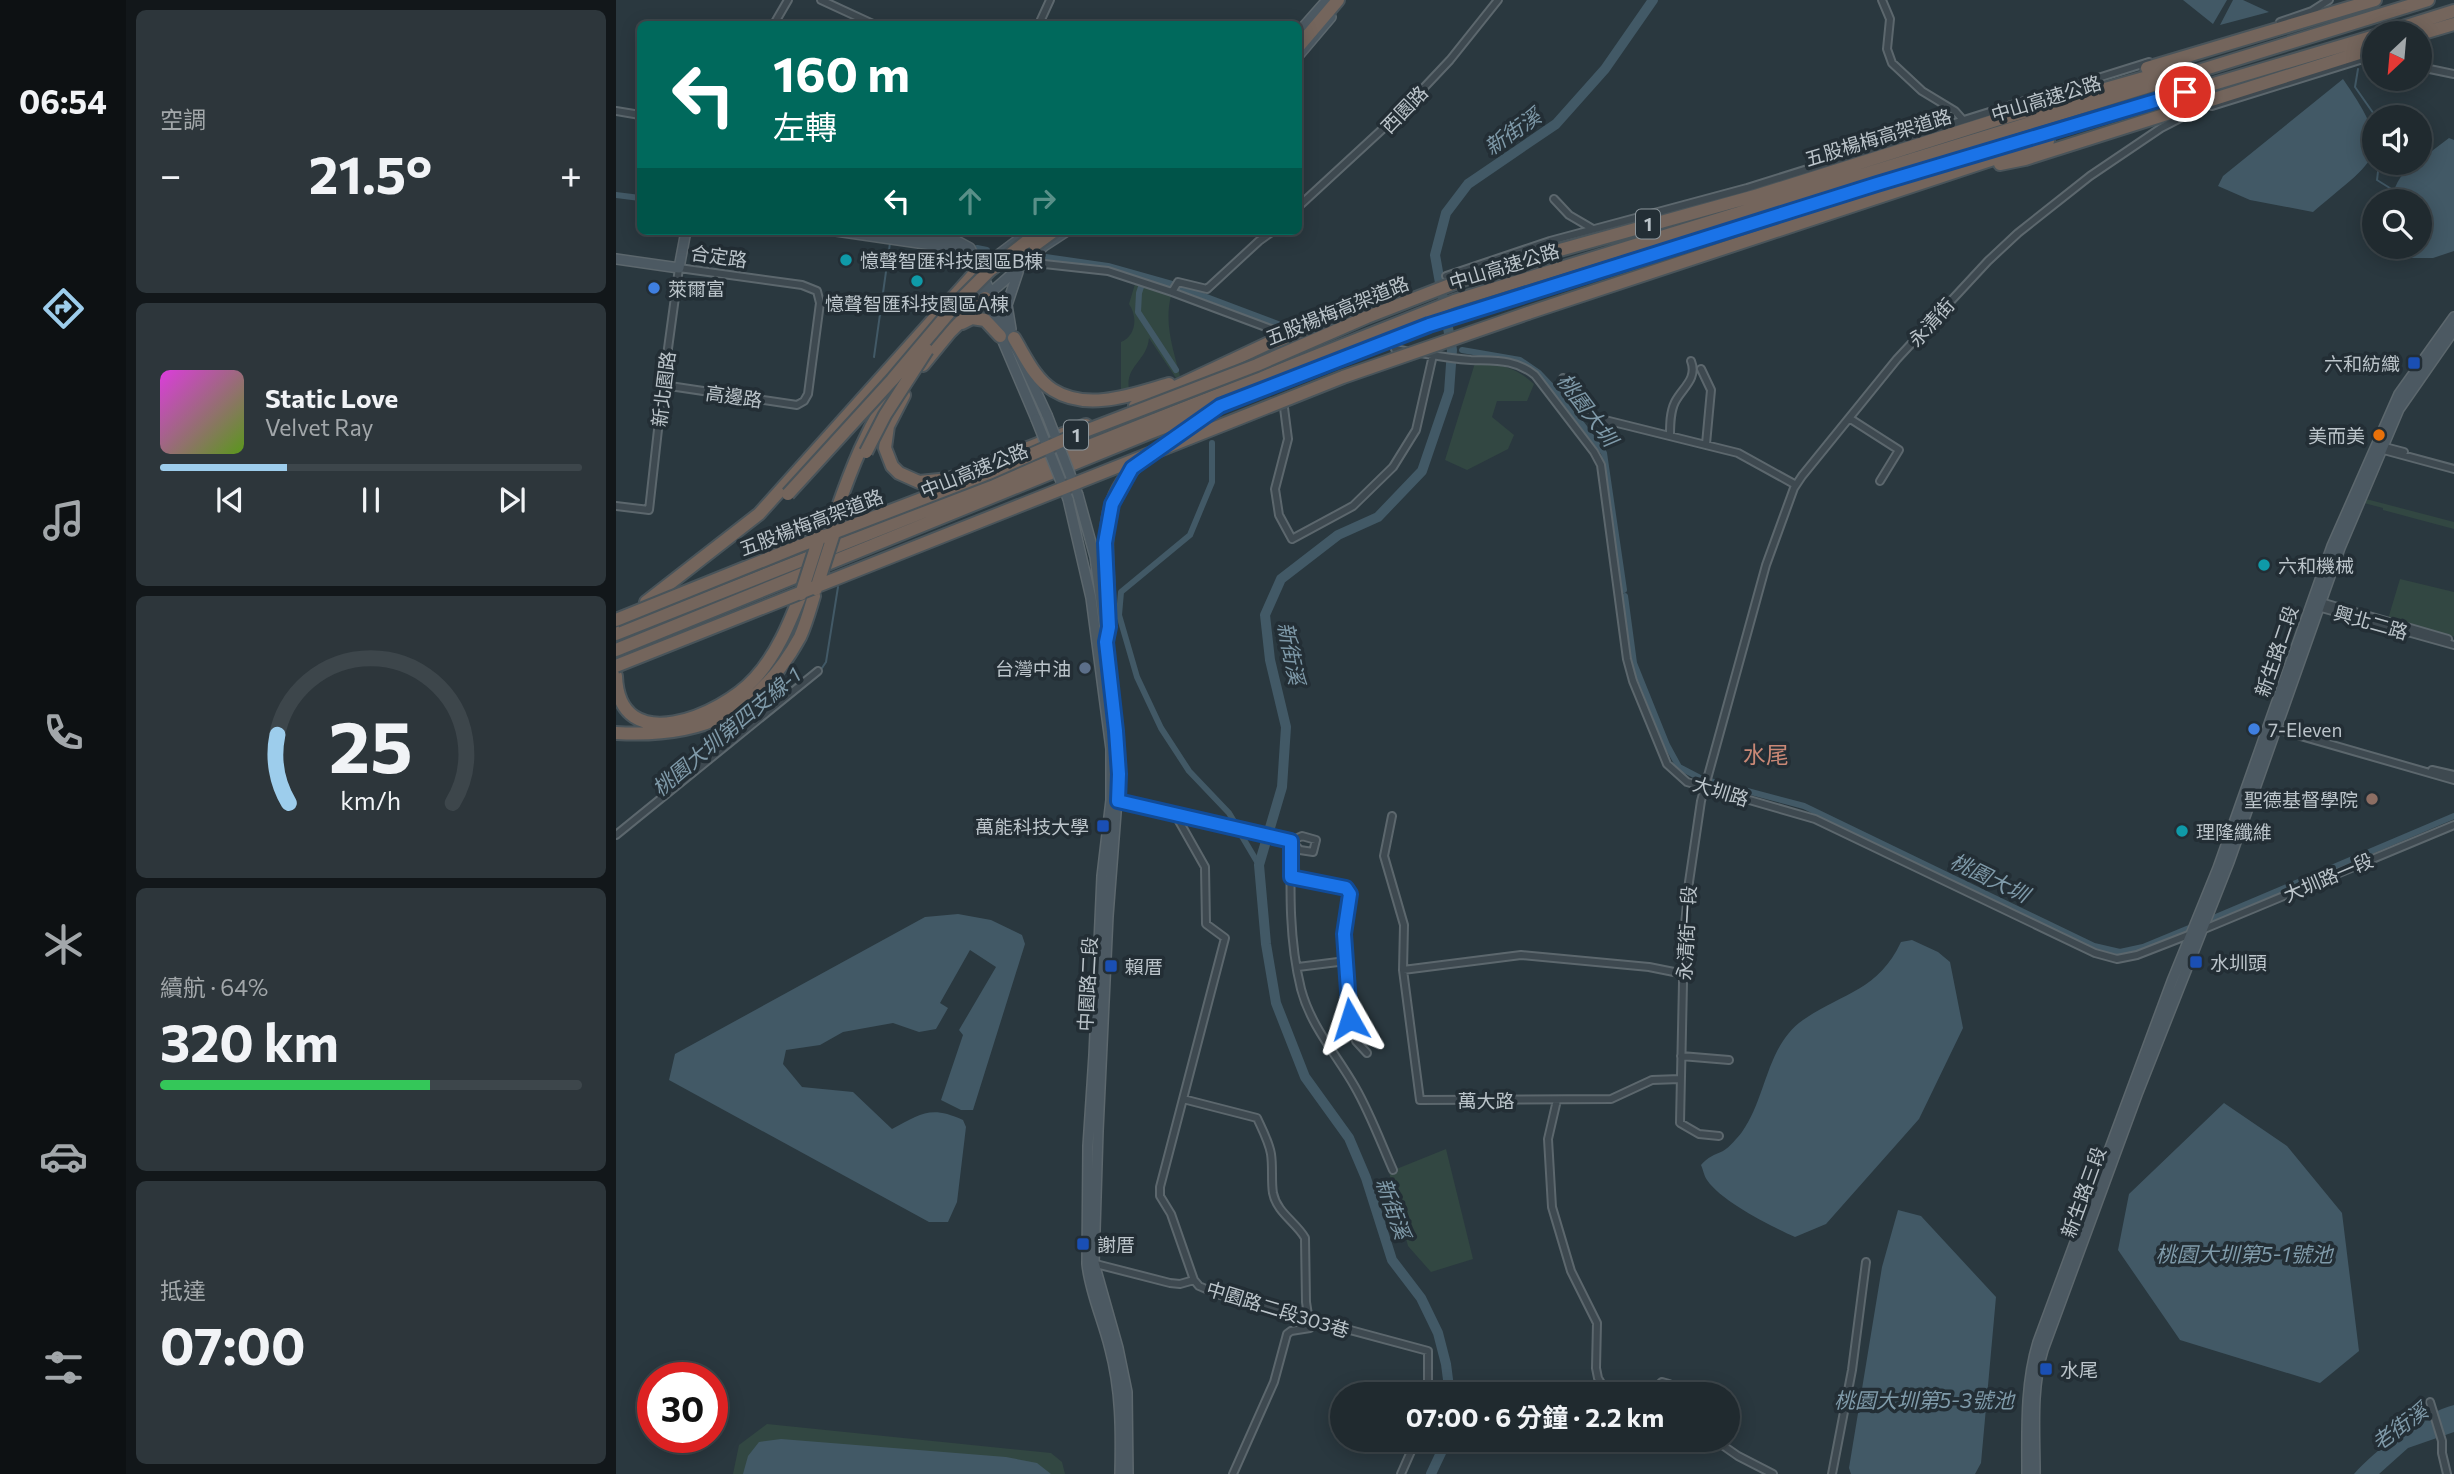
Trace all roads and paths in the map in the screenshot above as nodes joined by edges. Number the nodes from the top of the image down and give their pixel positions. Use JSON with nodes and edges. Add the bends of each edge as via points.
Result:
{"nodes":[{"id":1,"x":788,"y":0,"type":"edge"},
{"id":2,"x":821,"y":0,"type":"edge"},
{"id":3,"x":1050,"y":0,"type":"edge"},
{"id":4,"x":1318,"y":0,"type":"edge"},
{"id":5,"x":1327,"y":0,"type":"edge"},
{"id":6,"x":1338,"y":0,"type":"edge"},
{"id":7,"x":1344,"y":0,"type":"edge"},
{"id":8,"x":1498,"y":0,"type":"edge"},
{"id":9,"x":1882,"y":0,"type":"edge"},
{"id":10,"x":2329,"y":0,"type":"edge"},
{"id":11,"x":2375,"y":0,"type":"edge"},
{"id":12,"x":2428,"y":0,"type":"edge"},
{"id":13,"x":2454,"y":12,"type":"edge"},
{"id":14,"x":776,"y":21,"type":"edge"},
{"id":15,"x":866,"y":21,"type":"edge"},
{"id":16,"x":1040,"y":21,"type":"edge"},
{"id":17,"x":2424,"y":21,"type":"edge"},
{"id":18,"x":2454,"y":24,"type":"edge"},
{"id":19,"x":1302,"y":28,"type":"edge"},
{"id":20,"x":2335,"y":28,"type":"junction"},
{"id":21,"x":1302,"y":29,"type":"edge"},
{"id":22,"x":2432,"y":30,"type":"edge"},
{"id":23,"x":2362,"y":40,"type":"edge"},
{"id":24,"x":1302,"y":42,"type":"edge"},
{"id":25,"x":1302,"y":51,"type":"edge"},
{"id":26,"x":2362,"y":52,"type":"edge"},
{"id":27,"x":2307,"y":56,"type":"junction"},
{"id":28,"x":2362,"y":60,"type":"edge"},
{"id":29,"x":2432,"y":69,"type":"edge"},
{"id":30,"x":2454,"y":74,"type":"edge"},
{"id":31,"x":616,"y":111,"type":"edge"},
{"id":32,"x":637,"y":114,"type":"edge"},
{"id":33,"x":1963,"y":120,"type":"junction"},
{"id":34,"x":1996,"y":120,"type":"junction"},
{"id":35,"x":1955,"y":172,"type":"junction"},
{"id":36,"x":1554,"y":199,"type":"dead end"},
{"id":37,"x":1302,"y":203,"type":"edge"},
{"id":38,"x":1593,"y":229,"type":"junction"},
{"id":39,"x":685,"y":235,"type":"edge"},
{"id":40,"x":864,"y":235,"type":"edge"},
{"id":41,"x":916,"y":235,"type":"edge"},
{"id":42,"x":1026,"y":235,"type":"edge"},
{"id":43,"x":1035,"y":235,"type":"edge"},
{"id":44,"x":1035,"y":235,"type":"edge"},
{"id":45,"x":1049,"y":235,"type":"edge"},
{"id":46,"x":1061,"y":235,"type":"edge"},
{"id":47,"x":1268,"y":235,"type":"edge"},
{"id":48,"x":616,"y":259,"type":"edge"},
{"id":49,"x":1023,"y":265,"type":"junction"},
{"id":50,"x":679,"y":268,"type":"junction"},
{"id":51,"x":1446,"y":276,"type":"dead end"},
{"id":52,"x":980,"y":277,"type":"junction"},
{"id":53,"x":1172,"y":292,"type":"junction"},
{"id":54,"x":988,"y":295,"type":"junction"},
{"id":55,"x":1425,"y":312,"type":"junction"},
{"id":56,"x":2454,"y":317,"type":"edge"},
{"id":57,"x":950,"y":332,"type":"junction"},
{"id":58,"x":1287,"y":335,"type":"dead end"},
{"id":59,"x":2452,"y":335,"type":"edge"},
{"id":60,"x":1000,"y":336,"type":"junction"},
{"id":61,"x":1014,"y":338,"type":"junction"},
{"id":62,"x":908,"y":349,"type":"junction"},
{"id":63,"x":1395,"y":349,"type":"dead end"},
{"id":64,"x":1017,"y":354,"type":"junction"},
{"id":65,"x":1435,"y":355,"type":"junction"},
{"id":66,"x":1690,"y":361,"type":"dead end"},
{"id":67,"x":924,"y":363,"type":"junction"},
{"id":68,"x":1701,"y":369,"type":"dead end"},
{"id":69,"x":1203,"y":374,"type":"junction"},
{"id":70,"x":1563,"y":378,"type":"dead end"},
{"id":71,"x":663,"y":385,"type":"junction"},
{"id":72,"x":804,"y":401,"type":"joint"},
{"id":73,"x":1283,"y":401,"type":"dead end"},
{"id":74,"x":882,"y":405,"type":"junction"},
{"id":75,"x":1220,"y":406,"type":"junction"},
{"id":76,"x":1849,"y":418,"type":"junction"},
{"id":77,"x":1670,"y":436,"type":"junction"},
{"id":78,"x":1706,"y":444,"type":"junction"},
{"id":79,"x":2380,"y":447,"type":"junction"},
{"id":80,"x":2454,"y":467,"type":"edge"},
{"id":81,"x":1880,"y":481,"type":"dead end"},
{"id":82,"x":1796,"y":485,"type":"junction"},
{"id":83,"x":616,"y":506,"type":"edge"},
{"id":84,"x":828,"y":532,"type":"junction"},
{"id":85,"x":808,"y":595,"type":"junction"},
{"id":86,"x":646,"y":602,"type":"junction"},
{"id":87,"x":2317,"y":603,"type":"junction"},
{"id":88,"x":713,"y":612,"type":"junction"},
{"id":89,"x":616,"y":619,"type":"edge"},
{"id":90,"x":616,"y":635,"type":"edge"},
{"id":91,"x":1106,"y":642,"type":"junction"},
{"id":92,"x":2454,"y":642,"type":"edge"},
{"id":93,"x":616,"y":650,"type":"edge"},
{"id":94,"x":616,"y":666,"type":"edge"},
{"id":95,"x":818,"y":671,"type":"dead end"},
{"id":96,"x":616,"y":675,"type":"edge"},
{"id":97,"x":2274,"y":726,"type":"junction"},
{"id":98,"x":616,"y":733,"type":"edge"},
{"id":99,"x":2454,"y":778,"type":"edge"},
{"id":100,"x":1705,"y":787,"type":"junction"},
{"id":101,"x":1115,"y":801,"type":"junction"},
{"id":102,"x":1175,"y":814,"type":"junction"},
{"id":103,"x":1392,"y":816,"type":"dead end"},
{"id":104,"x":2454,"y":825,"type":"edge"},
{"id":105,"x":616,"y":835,"type":"edge"},
{"id":106,"x":1291,"y":877,"type":"junction"},
{"id":107,"x":2202,"y":930,"type":"junction"},
{"id":108,"x":2191,"y":934,"type":"junction"},
{"id":109,"x":1346,"y":961,"type":"junction"},
{"id":110,"x":1298,"y":967,"type":"junction"},
{"id":111,"x":1403,"y":970,"type":"junction"},
{"id":112,"x":1684,"y":974,"type":"junction"},
{"id":113,"x":1367,"y":1053,"type":"dead end"},
{"id":114,"x":1681,"y":1056,"type":"junction"},
{"id":115,"x":1729,"y":1060,"type":"dead end"},
{"id":116,"x":1680,"y":1079,"type":"junction"},
{"id":117,"x":1183,"y":1099,"type":"junction"},
{"id":118,"x":1557,"y":1100,"type":"junction"},
{"id":119,"x":1719,"y":1136,"type":"dead end"},
{"id":120,"x":1393,"y":1170,"type":"dead end"},
{"id":121,"x":1866,"y":1262,"type":"dead end"},
{"id":122,"x":1090,"y":1264,"type":"junction"},
{"id":123,"x":1194,"y":1280,"type":"junction"},
{"id":124,"x":1102,"y":1306,"type":"junction"},
{"id":125,"x":1309,"y":1320,"type":"junction"},
{"id":126,"x":1428,"y":1382,"type":"edge"},
{"id":127,"x":1600,"y":1382,"type":"edge"},
{"id":128,"x":2430,"y":1402,"type":"dead end"},
{"id":129,"x":1411,"y":1452,"type":"edge"},
{"id":130,"x":1734,"y":1452,"type":"edge"},
{"id":131,"x":1120,"y":1474,"type":"edge"},
{"id":132,"x":1128,"y":1474,"type":"edge"},
{"id":133,"x":1233,"y":1474,"type":"edge"},
{"id":134,"x":1401,"y":1474,"type":"edge"},
{"id":135,"x":1773,"y":1474,"type":"edge"},
{"id":136,"x":1832,"y":1474,"type":"edge"},
{"id":137,"x":2027,"y":1474,"type":"edge"},
{"id":138,"x":2035,"y":1474,"type":"edge"},
{"id":139,"x":2447,"y":1474,"type":"edge"}],
"edges":[{"from":1,"to":14,"type":"street"},
{"from":2,"to":15,"type":"street"},
{"from":3,"to":16,"type":"street"},
{"from":4,"to":19,"type":"main road"},
{"from":5,"to":21,"type":"main road"},
{"from":6,"to":24,"type":"highway"},
{"from":7,"to":25,"type":"main road"},
{"from":8,"to":37,"type":"street","name":"西園路","via":[[1400,113]]},
{"from":9,"to":33,"type":"street","via":[[1890,19],[1887,50],[1892,63]]},
{"from":10,"to":33,"type":"street","via":[[2293,18]]},
{"from":11,"to":34,"type":"highway","via":[[2088,86]]},
{"from":12,"to":20,"type":"highway","name":"中山高速公路","number":"1"},
{"from":13,"to":17,"type":"highway"},
{"from":18,"to":22,"type":"highway"},
{"from":20,"to":34,"type":"highway","name":"五股楊梅高架道路","number":"1"},
{"from":20,"to":55,"type":"highway","name":"中山高速公路","number":"1"},
{"from":23,"to":27,"type":"highway","name":"中山高速公路","number":"1"},
{"from":26,"to":35,"type":"highway","via":[[2025,159]]},
{"from":27,"to":35,"type":"highway","number":"1"},
{"from":27,"to":75,"type":"highway","name":"中山高速公路","number":"1","via":[[1877,184],[1429,325]]},
{"from":28,"to":76,"type":"street","name":"永清街","via":[[2194,111],[2090,176],[1988,261]]},
{"from":29,"to":30,"type":"street"},
{"from":31,"to":32,"type":"street"},
{"from":33,"to":38,"type":"street","via":[[1747,188]]},
{"from":34,"to":89,"type":"highway","name":"五股楊梅高架道路","number":"1","bridge":true,"via":[[1758,195],[1478,274]]},
{"from":35,"to":94,"type":"highway","number":"1","bridge":true,"via":[[1343,377]]},
{"from":36,"to":38,"type":"street","via":[[1569,215]]},
{"from":38,"to":51,"type":"street"},
{"from":39,"to":50,"type":"main road"},
{"from":40,"to":52,"type":"main road","via":[[960,249]]},
{"from":41,"to":52,"type":"main road","via":[[966,244]]},
{"from":42,"to":52,"type":"main road"},
{"from":43,"to":52,"type":"main road"},
{"from":44,"to":86,"type":"highway","bridge":true,"via":[[958,302],[789,494],[711,561]]},
{"from":45,"to":84,"type":"highway","bridge":true,"via":[[996,276],[945,328],[907,378]]},
{"from":46,"to":49,"type":"main road"},
{"from":47,"to":53,"type":"street","via":[[1207,289],[1178,282]]},
{"from":48,"to":50,"type":"main road","name":"合定路"},
{"from":49,"to":53,"type":"street","via":[[1108,271]]},
{"from":49,"to":54,"type":"main road"},
{"from":49,"to":61,"type":"main road","via":[[1007,305]]},
{"from":50,"to":71,"type":"street","name":"新北園路"},
{"from":50,"to":72,"type":"street","name":"合定路","via":[[817,291],[820,303]]},
{"from":52,"to":54,"type":"main road"},
{"from":52,"to":62,"type":"highway","via":[[950,299]]},
{"from":52,"to":74,"type":"highway"},
{"from":53,"to":58,"type":"street"},
{"from":54,"to":57,"type":"highway"},
{"from":54,"to":60,"type":"main road"},
{"from":54,"to":64,"type":"main road"},
{"from":55,"to":69,"type":"highway","via":[[1271,342]]},
{"from":55,"to":90,"type":"highway","name":"中山高速公路","number":"1"},
{"from":56,"to":79,"type":"main road","name":"新生路二段","via":[[2399,394]]},
{"from":57,"to":60,"type":"highway","via":[[964,321],[980,318]]},
{"from":57,"to":67,"type":"highway"},
{"from":59,"to":79,"type":"main road","name":"新生路二段","via":[[2399,409]]},
{"from":60,"to":101,"type":"main road","name":"中園路二段","bridge":true,"via":[[1068,499],[1091,598]]},
{"from":61,"to":64,"type":"main road"},
{"from":61,"to":69,"type":"highway","via":[[1052,390],[1078,400],[1137,393]]},
{"from":62,"to":84,"type":"highway","via":[[857,438]]},
{"from":62,"to":86,"type":"highway","via":[[759,514]]},
{"from":63,"to":65,"type":"street"},
{"from":64,"to":91,"type":"main road","name":"中園路二段","bridge":true,"via":[[1078,495],[1095,557]]},
{"from":65,"to":73,"type":"street","via":[[1416,430],[1393,467],[1353,506],[1292,539],[1279,514],[1275,489],[1288,439]]},
{"from":65,"to":100,"type":"street","name":"大圳路","via":[[1503,360],[1525,367],[1594,452],[1604,476],[1633,681],[1667,764],[1687,782]]},
{"from":66,"to":77,"type":"street","via":[[1693,372],[1674,405]]},
{"from":67,"to":69,"type":"highway","via":[[885,437],[892,466],[919,482],[949,480]]},
{"from":67,"to":74,"type":"highway"},
{"from":68,"to":78,"type":"street","via":[[1711,390]]},
{"from":70,"to":77,"type":"street","via":[[1597,418]]},
{"from":71,"to":72,"type":"street","name":"高邊路","via":[[797,405]]},
{"from":71,"to":83,"type":"street","name":"新北園路","via":[[649,510]]},
{"from":74,"to":84,"type":"highway","via":[[850,471]]},
{"from":75,"to":88,"type":"highway","name":"中山高速公路","number":"1"},
{"from":75,"to":91,"type":"highway","via":[[1132,468],[1112,504],[1105,543]]},
{"from":76,"to":81,"type":"street","via":[[1899,450]]},
{"from":76,"to":82,"type":"street","name":"永清街"},
{"from":77,"to":78,"type":"street"},
{"from":78,"to":82,"type":"street","via":[[1747,457]]},
{"from":79,"to":80,"type":"street"},
{"from":79,"to":87,"type":"main road","name":"新生路二段","via":[[2332,546]]},
{"from":82,"to":100,"type":"street","name":"永清街","via":[[1766,565]]},
{"from":84,"to":85,"type":"highway","bridge":true},
{"from":85,"to":96,"type":"highway","via":[[754,679],[739,694],[698,715],[667,723],[635,719],[620,704]]},
{"from":85,"to":98,"type":"highway","via":[[777,659],[728,707],[672,733]]},
{"from":86,"to":89,"type":"highway"},
{"from":87,"to":92,"type":"street","name":"興北二路"},
{"from":87,"to":97,"type":"main road","name":"新生路二段"},
{"from":88,"to":93,"type":"highway","name":"中山高速公路","number":"1"},
{"from":88,"to":96,"type":"highway","via":[[636,651],[622,662]]},
{"from":91,"to":101,"type":"main road","name":"中園路二段","via":[[1119,774]]},
{"from":95,"to":105,"type":"street"},
{"from":97,"to":99,"type":"street"},
{"from":97,"to":107,"type":"main road","name":"新生路二段"},
{"from":97,"to":108,"type":"main road","name":"新生路二段"},
{"from":100,"to":108,"type":"street","name":"大圳路","via":[[1815,818],[2095,953],[2137,956]]},
{"from":100,"to":112,"type":"street","name":"永清街一段","via":[[1689,882]]},
{"from":101,"to":102,"type":"street"},
{"from":101,"to":122,"type":"main road","name":"中園路二段","via":[[1102,876],[1088,1146]]},
{"from":102,"to":106,"type":"street","via":[[1291,841]]},
{"from":102,"to":117,"type":"street","via":[[1205,867],[1206,924],[1225,938]]},
{"from":103,"to":111,"type":"street","name":"萬大路","via":[[1384,856],[1404,925]]},
{"from":104,"to":107,"type":"street","name":"大圳路一段"},
{"from":106,"to":109,"type":"street","via":[[1346,888],[1350,894],[1344,934]]},
{"from":106,"to":110,"type":"street","via":[[1290,918]]},
{"from":107,"to":138,"type":"main road","name":"新生路三段","via":[[2038,1366]]},
{"from":108,"to":137,"type":"main road","name":"新生路三段","via":[[2031,1367]]},
{"from":109,"to":110,"type":"street"},
{"from":109,"to":113,"type":"street","via":[[1350,1019],[1356,1041]]},
{"from":110,"to":120,"type":"street","via":[[1312,1017],[1356,1088]]},
{"from":111,"to":112,"type":"street","via":[[1521,955]]},
{"from":111,"to":118,"type":"street","name":"萬大路","via":[[1420,1100]]},
{"from":112,"to":114,"type":"street","name":"永清街一段"},
{"from":114,"to":115,"type":"street"},
{"from":114,"to":116,"type":"street","name":"永清街一段"},
{"from":116,"to":118,"type":"street","name":"萬大路","via":[[1652,1080],[1611,1099]]},
{"from":116,"to":119,"type":"street","name":"永清街一段","via":[[1680,1123],[1699,1134]]},
{"from":117,"to":123,"type":"street","via":[[1160,1196]]},
{"from":117,"to":125,"type":"street","via":[[1257,1118],[1271,1152],[1273,1194],[1283,1214],[1305,1238]]},
{"from":118,"to":127,"type":"street","via":[[1548,1139],[1552,1207],[1570,1271],[1597,1323]]},
{"from":121,"to":136,"type":"street"},
{"from":122,"to":123,"type":"street","name":"中園路二段303巷","via":[[1170,1283]]},
{"from":122,"to":124,"type":"main road","name":"中園路二段","via":[[1089,1280]]},
{"from":123,"to":125,"type":"street","name":"中園路二段303巷","via":[[1220,1296]]},
{"from":124,"to":131,"type":"main road","name":"中園路二段","via":[[1118,1384]]},
{"from":124,"to":132,"type":"main road","name":"中園路二段","via":[[1127,1392]]},
{"from":125,"to":126,"type":"street","name":"中園路二段303巷","via":[[1428,1351]]},
{"from":125,"to":133,"type":"street","via":[[1311,1328],[1287,1334],[1275,1382]]},
{"from":128,"to":139,"type":"street"},
{"from":129,"to":134,"type":"street"},
{"from":130,"to":135,"type":"street"}]}
